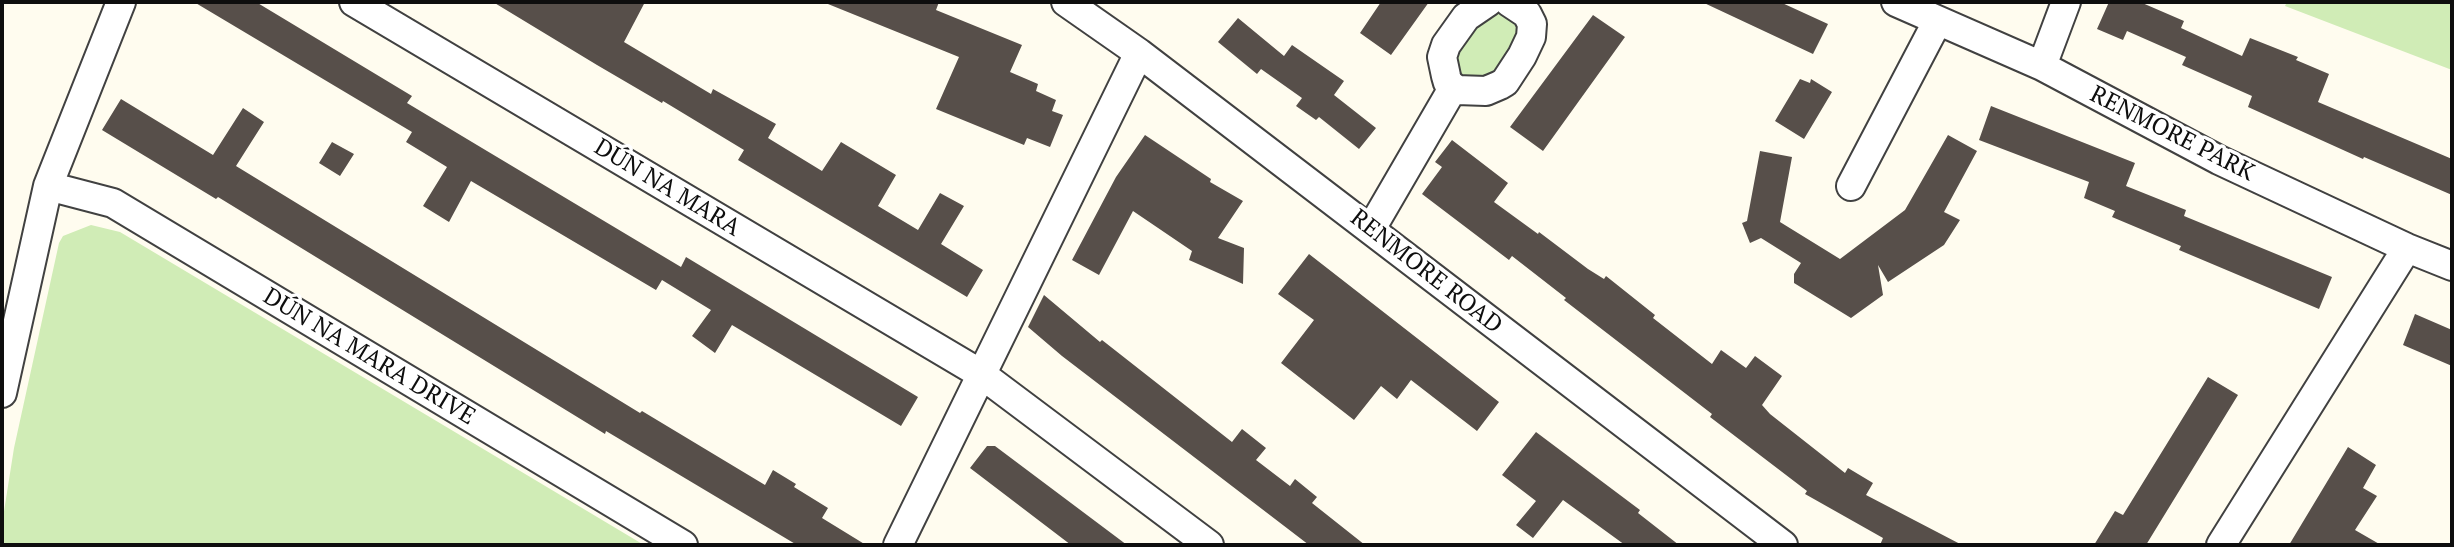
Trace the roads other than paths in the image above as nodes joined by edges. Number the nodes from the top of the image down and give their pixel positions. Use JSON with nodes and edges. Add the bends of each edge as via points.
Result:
{"nodes":[{"id":1,"x":121,"y":2,"type":"edge"},
{"id":2,"x":354,"y":2,"type":"edge"},
{"id":3,"x":1066,"y":2,"type":"edge"},
{"id":4,"x":1488,"y":2,"type":"edge"},
{"id":5,"x":1509,"y":2,"type":"edge"},
{"id":6,"x":1896,"y":2,"type":"edge"},
{"id":7,"x":2067,"y":2,"type":"edge"},
{"id":8,"x":1937,"y":22,"type":"junction"},
{"id":9,"x":1139,"y":53,"type":"junction"},
{"id":10,"x":2042,"y":66,"type":"junction"},
{"id":11,"x":1453,"y":88,"type":"junction"},
{"id":12,"x":48,"y":186,"type":"junction"},
{"id":13,"x":1851,"y":186,"type":"dead end"},
{"id":14,"x":1371,"y":229,"type":"junction"},
{"id":15,"x":2407,"y":248,"type":"junction"},
{"id":16,"x":2452,"y":266,"type":"edge"},
{"id":17,"x":981,"y":374,"type":"junction"},
{"id":18,"x":2,"y":393,"type":"edge"},
{"id":19,"x":683,"y":545,"type":"edge"},
{"id":20,"x":898,"y":545,"type":"edge"},
{"id":21,"x":1209,"y":545,"type":"edge"},
{"id":22,"x":1783,"y":545,"type":"edge"},
{"id":23,"x":2221,"y":545,"type":"edge"}],
"edges":[{"from":1,"to":12,"type":"street"},
{"from":2,"to":17,"type":"street","name":"DÚN NA MARA"},
{"from":3,"to":9,"type":"street","name":"RENMORE ROAD"},
{"from":4,"to":11,"type":"street","via":[[1466,17],[1446,45],[1444,66]]},
{"from":5,"to":11,"type":"street","via":[[1527,14],[1532,30],[1513,71],[1505,82],[1486,91]]},
{"from":6,"to":8,"type":"street","name":"RENMORE PARK"},
{"from":7,"to":10,"type":"street"},
{"from":8,"to":10,"type":"street","name":"RENMORE PARK"},
{"from":8,"to":13,"type":"street"},
{"from":9,"to":14,"type":"street","name":"RENMORE ROAD"},
{"from":9,"to":17,"type":"street"},
{"from":10,"to":15,"type":"street","name":"RENMORE PARK","via":[[2219,160]]},
{"from":11,"to":14,"type":"street"},
{"from":12,"to":18,"type":"street"},
{"from":12,"to":19,"type":"street","name":"DÚN NA MARA DRIVE","via":[[113,203]]},
{"from":14,"to":22,"type":"street","name":"RENMORE ROAD"},
{"from":15,"to":16,"type":"street","name":"RENMORE PARK"},
{"from":15,"to":23,"type":"street"},
{"from":17,"to":20,"type":"street"},
{"from":17,"to":21,"type":"street","name":"DÚN NA MARA"}]}
